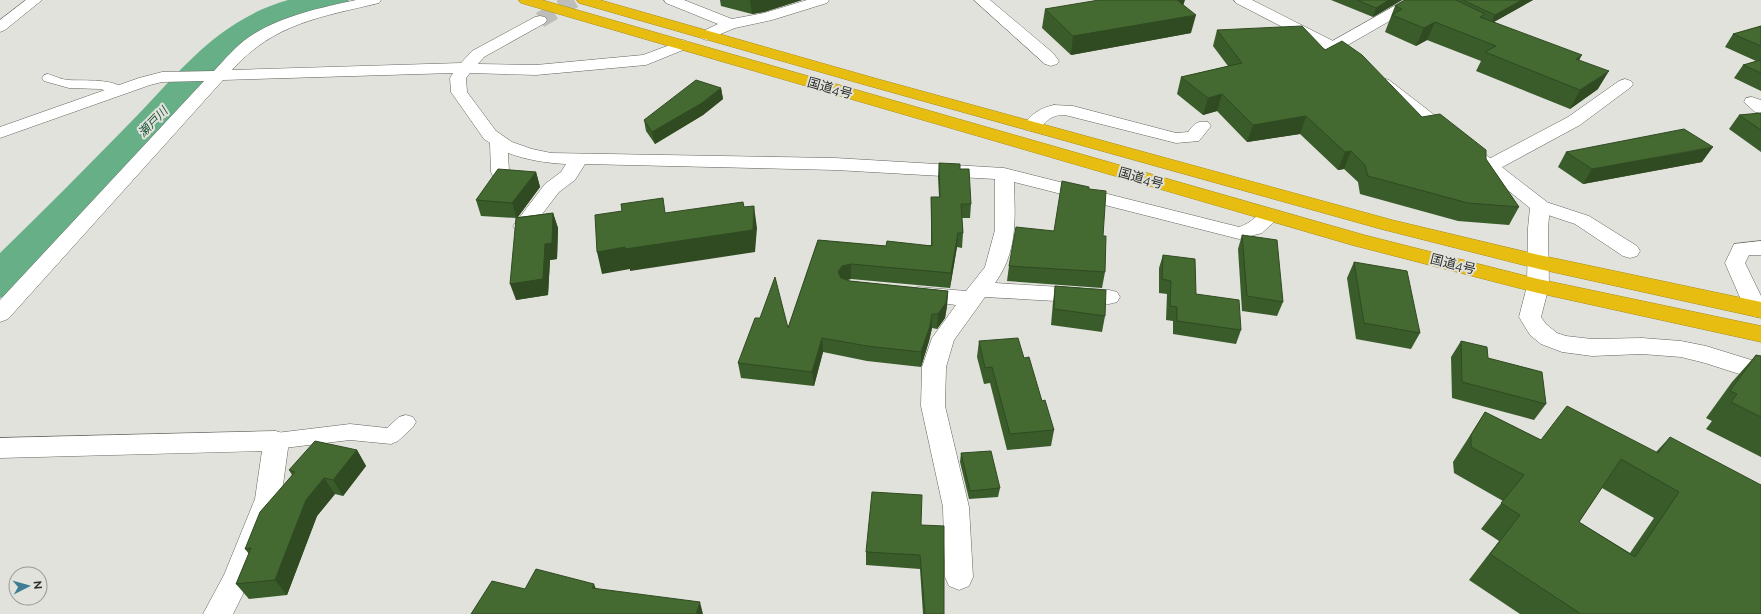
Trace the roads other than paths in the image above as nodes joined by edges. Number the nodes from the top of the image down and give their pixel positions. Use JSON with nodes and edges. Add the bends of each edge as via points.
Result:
{"nodes":[{"id":1,"x":35,"y":0,"type":"edge"},
{"id":2,"x":374,"y":0,"type":"edge"},
{"id":3,"x":526,"y":0,"type":"edge"},
{"id":4,"x":584,"y":0,"type":"edge"},
{"id":5,"x":671,"y":0,"type":"edge"},
{"id":6,"x":822,"y":0,"type":"edge"},
{"id":7,"x":981,"y":0,"type":"edge"},
{"id":8,"x":1241,"y":0,"type":"edge"},
{"id":9,"x":1416,"y":0,"type":"edge"},
{"id":10,"x":540,"y":20,"type":"tunnel mouth"},
{"id":11,"x":731,"y":24,"type":"junction"},
{"id":12,"x":0,"y":27,"type":"edge"},
{"id":13,"x":706,"y":35,"type":"junction"},
{"id":14,"x":682,"y":45,"type":"junction"},
{"id":15,"x":1333,"y":47,"type":"junction"},
{"id":16,"x":1051,"y":61,"type":"dead end"},
{"id":17,"x":465,"y":68,"type":"junction"},
{"id":18,"x":215,"y":74,"type":"junction"},
{"id":19,"x":48,"y":78,"type":"dead end"},
{"id":20,"x":1625,"y":84,"type":"dead end"},
{"id":21,"x":118,"y":90,"type":"junction"},
{"id":22,"x":1032,"y":126,"type":"junction"},
{"id":23,"x":1202,"y":126,"type":"dead end"},
{"id":24,"x":0,"y":133,"type":"edge"},
{"id":25,"x":500,"y":142,"type":"junction"},
{"id":26,"x":579,"y":158,"type":"junction"},
{"id":27,"x":1490,"y":166,"type":"junction"},
{"id":28,"x":500,"y":172,"type":"edge"},
{"id":29,"x":1004,"y":174,"type":"junction"},
{"id":30,"x":1540,"y":206,"type":"junction"},
{"id":31,"x":1270,"y":216,"type":"junction"},
{"id":32,"x":1605,"y":216,"type":"dead end"},
{"id":33,"x":1582,"y":220,"type":"junction"},
{"id":34,"x":523,"y":226,"type":"edge"},
{"id":35,"x":1761,"y":248,"type":"edge"},
{"id":36,"x":1630,"y":251,"type":"dead end"},
{"id":37,"x":1539,"y":262,"type":"junction"},
{"id":38,"x":1752,"y":282,"type":"edge"},
{"id":39,"x":1538,"y":286,"type":"junction"},
{"id":40,"x":896,"y":292,"type":"edge"},
{"id":41,"x":976,"y":294,"type":"junction"},
{"id":42,"x":1108,"y":297,"type":"dead end"},
{"id":43,"x":1759,"y":310,"type":"edge"},
{"id":44,"x":0,"y":314,"type":"edge"},
{"id":45,"x":1761,"y":334,"type":"edge"},
{"id":46,"x":1761,"y":372,"type":"edge"},
{"id":47,"x":406,"y":422,"type":"dead end"},
{"id":48,"x":276,"y":441,"type":"junction"},
{"id":49,"x":0,"y":448,"type":"edge"},
{"id":50,"x":959,"y":577,"type":"dead end"},
{"id":51,"x":218,"y":614,"type":"edge"}],
"edges":[{"from":1,"to":12,"type":"street"},
{"from":2,"to":18,"type":"street","via":[[275,29],[250,44]]},
{"from":3,"to":14,"type":"highway","name":"国道4号"},
{"from":4,"to":13,"type":"highway","name":"国道4号"},
{"from":5,"to":11,"type":"street"},
{"from":6,"to":11,"type":"street","via":[[767,17]]},
{"from":7,"to":16,"type":"street"},
{"from":8,"to":15,"type":"street"},
{"from":9,"to":15,"type":"street"},
{"from":10,"to":17,"type":"street","via":[[478,54]]},
{"from":11,"to":13,"type":"street"},
{"from":13,"to":22,"type":"highway","name":"国道4号"},
{"from":14,"to":17,"type":"street","via":[[646,60],[536,70]]},
{"from":14,"to":31,"type":"highway","name":"国道4号"},
{"from":15,"to":27,"type":"street"},
{"from":17,"to":18,"type":"street"},
{"from":17,"to":25,"type":"street","via":[[458,78],[459,92],[490,135]]},
{"from":18,"to":21,"type":"street","via":[[178,75],[145,81]]},
{"from":18,"to":44,"type":"street"},
{"from":19,"to":21,"type":"lane","via":[[68,84],[106,85]]},
{"from":20,"to":27,"type":"street","via":[[1574,121]]},
{"from":21,"to":24,"type":"street"},
{"from":22,"to":23,"type":"street","via":[[1042,113],[1061,110],[1176,138],[1193,137]]},
{"from":22,"to":37,"type":"highway","name":"国道4号","via":[[1388,225]]},
{"from":25,"to":26,"type":"street","via":[[528,154],[551,158]]},
{"from":25,"to":28,"type":"street"},
{"from":26,"to":29,"type":"street","via":[[828,163]]},
{"from":26,"to":34,"type":"street","via":[[568,176],[552,188]]},
{"from":27,"to":30,"type":"street"},
{"from":29,"to":31,"type":"street","via":[[1239,233],[1255,229]]},
{"from":29,"to":41,"type":"street","via":[[1005,230],[995,268]]},
{"from":30,"to":33,"type":"street"},
{"from":30,"to":37,"type":"street"},
{"from":31,"to":39,"type":"highway","name":"国道4号"},
{"from":32,"to":33,"type":"street"},
{"from":33,"to":36,"type":"street"},
{"from":35,"to":38,"type":"street","via":[[1741,249],[1735,263]]},
{"from":37,"to":39,"type":"street"},
{"from":37,"to":43,"type":"highway","name":"国道4号"},
{"from":38,"to":43,"type":"street"},
{"from":39,"to":45,"type":"highway","name":"国道4号"},
{"from":39,"to":46,"type":"street","via":[[1530,317],[1544,335],[1562,344],[1586,348],[1666,347]]},
{"from":40,"to":41,"type":"street"},
{"from":41,"to":42,"type":"street"},
{"from":41,"to":50,"type":"street","via":[[943,338],[934,366],[933,406],[956,507]]},
{"from":47,"to":48,"type":"lane","via":[[391,436],[350,432]]},
{"from":48,"to":49,"type":"street"},
{"from":48,"to":51,"type":"street","via":[[268,499],[236,580]]}]}
